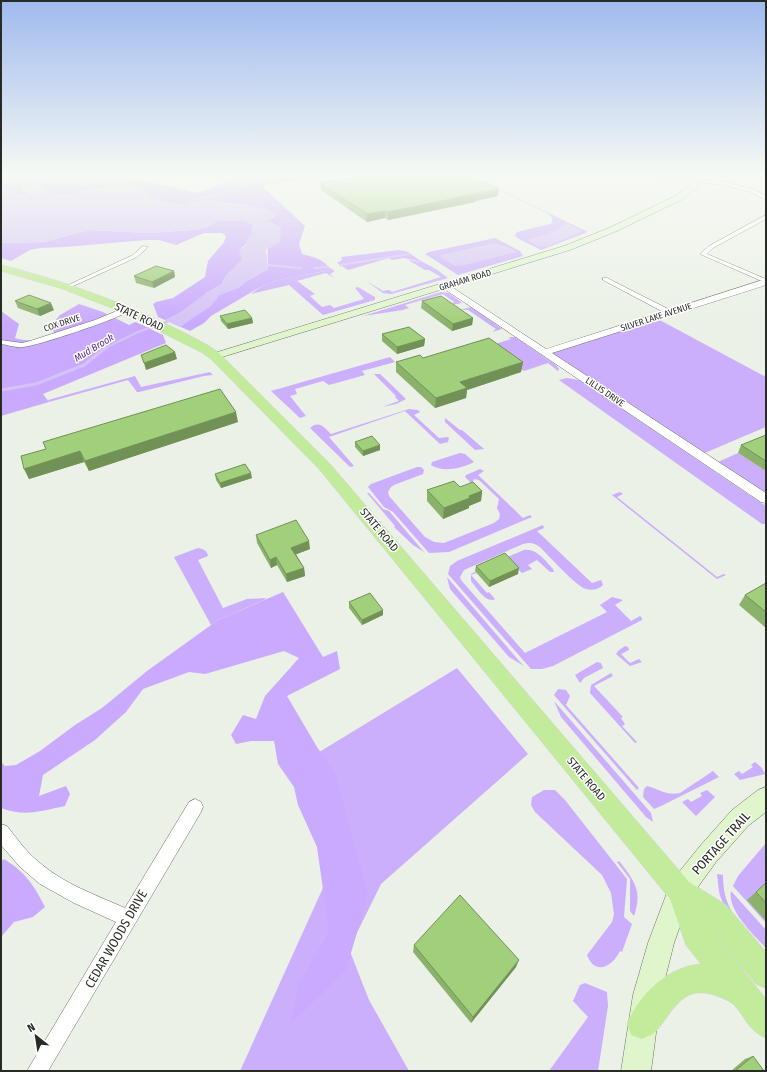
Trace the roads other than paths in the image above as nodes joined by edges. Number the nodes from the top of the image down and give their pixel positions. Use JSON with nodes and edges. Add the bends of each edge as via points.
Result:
{"nodes":[{"id":1,"x":622,"y":224,"type":"edge"},
{"id":2,"x":753,"y":224,"type":"edge"},
{"id":3,"x":145,"y":248,"type":"dead end"},
{"id":4,"x":1,"y":268,"type":"edge"},
{"id":5,"x":605,"y":279,"type":"dead end"},
{"id":6,"x":766,"y":281,"type":"edge"},
{"id":7,"x":444,"y":286,"type":"junction"},
{"id":8,"x":66,"y":287,"type":"junction"},
{"id":9,"x":127,"y":310,"type":"junction"},
{"id":10,"x":670,"y":312,"type":"junction"},
{"id":11,"x":1,"y":342,"type":"edge"},
{"id":12,"x":546,"y":352,"type":"junction"},
{"id":13,"x":214,"y":356,"type":"junction"},
{"id":14,"x":766,"y":499,"type":"edge"},
{"id":15,"x":766,"y":798,"type":"edge"},
{"id":16,"x":195,"y":807,"type":"dead end"},
{"id":17,"x":1,"y":832,"type":"edge"},
{"id":18,"x":680,"y":892,"type":"junction"},
{"id":19,"x":128,"y":918,"type":"junction"},
{"id":20,"x":766,"y":974,"type":"edge"},
{"id":21,"x":743,"y":994,"type":"junction"},
{"id":22,"x":766,"y":1023,"type":"edge"},
{"id":23,"x":642,"y":1024,"type":"junction"},
{"id":24,"x":37,"y":1071,"type":"edge"},
{"id":25,"x":636,"y":1071,"type":"edge"}],
"edges":[{"from":1,"to":7,"type":"main road","name":"GRAHAM ROAD","via":[[552,253]]},
{"from":2,"to":6,"type":"street","via":[[710,247],[703,254]]},
{"from":3,"to":8,"type":"street","via":[[135,256]]},
{"from":4,"to":8,"type":"main road","name":"STATE ROAD"},
{"from":5,"to":10,"type":"street"},
{"from":6,"to":10,"type":"street","name":"SILVER LAKE AVENUE"},
{"from":7,"to":12,"type":"street","name":"LILLIS DRIVE"},
{"from":7,"to":13,"type":"main road","name":"GRAHAM ROAD"},
{"from":8,"to":9,"type":"main road","name":"STATE ROAD"},
{"from":9,"to":11,"type":"street","name":"COX DRIVE","via":[[32,343],[22,345]]},
{"from":9,"to":13,"type":"main road","name":"STATE ROAD"},
{"from":10,"to":12,"type":"street","name":"SILVER LAKE AVENUE"},
{"from":12,"to":14,"type":"street","name":"LILLIS DRIVE"},
{"from":13,"to":18,"type":"main road","name":"STATE ROAD","via":[[325,467]]},
{"from":15,"to":18,"type":"main road","name":"PORTAGE TRAIL","via":[[740,818],[708,854]]},
{"from":16,"to":19,"type":"street","name":"CEDAR WOODS DRIVE"},
{"from":17,"to":19,"type":"street","via":[[26,862],[48,880]]},
{"from":18,"to":20,"type":"main road","name":"STATE ROAD","via":[[716,915]]},
{"from":18,"to":21,"type":"main road","name":"STATE ROAD","via":[[696,935]]},
{"from":18,"to":23,"type":"main road","name":"PORTAGE TRAIL","via":[[661,943]]},
{"from":19,"to":24,"type":"street","name":"CEDAR WOODS DRIVE"},
{"from":21,"to":22,"type":"main road","name":"STATE ROAD"},
{"from":21,"to":23,"type":"main road","via":[[721,983],[702,978],[689,980],[673,988]]},
{"from":23,"to":25,"type":"main road","name":"PORTAGE TRAIL"}]}
